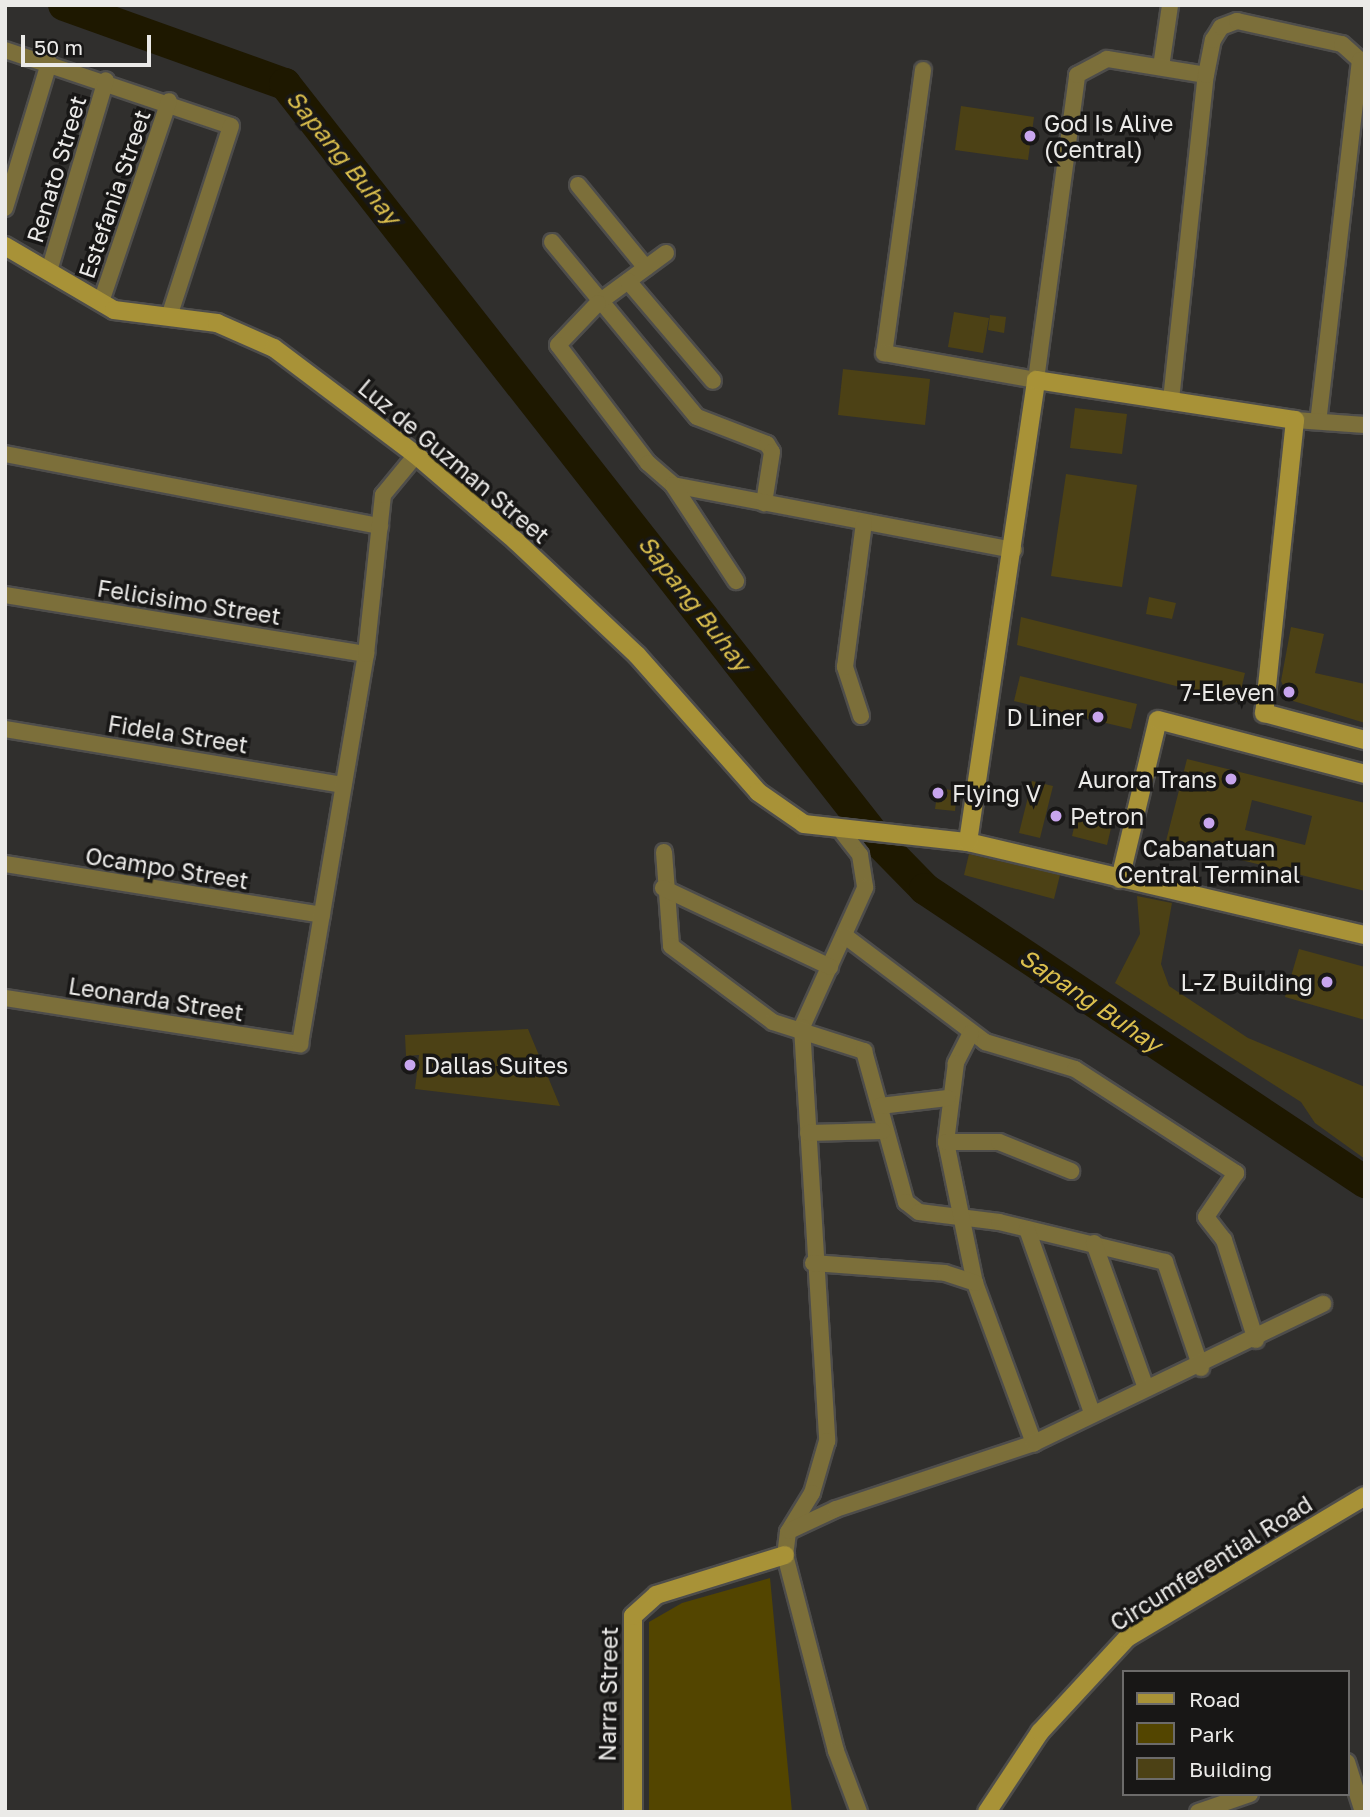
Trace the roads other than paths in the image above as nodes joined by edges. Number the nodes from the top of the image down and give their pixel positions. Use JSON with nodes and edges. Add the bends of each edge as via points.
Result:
{"nodes":[{"id":1,"x":1170,"y":5,"type":"edge"},
{"id":2,"x":5,"y":50,"type":"edge"},
{"id":3,"x":49,"y":63,"type":"junction"},
{"id":4,"x":1161,"y":67,"type":"junction"},
{"id":5,"x":923,"y":70,"type":"dead end"},
{"id":6,"x":1206,"y":75,"type":"junction"},
{"id":7,"x":106,"y":79,"type":"junction"},
{"id":8,"x":169,"y":100,"type":"junction"},
{"id":9,"x":578,"y":185,"type":"dead end"},
{"id":10,"x":5,"y":208,"type":"edge"},
{"id":11,"x":552,"y":242,"type":"dead end"},
{"id":12,"x":5,"y":246,"type":"edge"},
{"id":13,"x":666,"y":253,"type":"dead end"},
{"id":14,"x":646,"y":268,"type":"junction"},
{"id":15,"x":49,"y":271,"type":"junction"},
{"id":16,"x":628,"y":281,"type":"junction"},
{"id":17,"x":101,"y":302,"type":"junction"},
{"id":18,"x":598,"y":303,"type":"junction"},
{"id":19,"x":169,"y":317,"type":"junction"},
{"id":20,"x":1036,"y":380,"type":"junction"},
{"id":21,"x":713,"y":381,"type":"dead end"},
{"id":22,"x":1171,"y":400,"type":"junction"},
{"id":23,"x":1295,"y":419,"type":"junction"},
{"id":24,"x":1318,"y":421,"type":"junction"},
{"id":25,"x":1365,"y":425,"type":"edge"},
{"id":26,"x":5,"y":454,"type":"edge"},
{"id":27,"x":416,"y":455,"type":"junction"},
{"id":28,"x":673,"y":485,"type":"junction"},
{"id":29,"x":764,"y":503,"type":"junction"},
{"id":30,"x":864,"y":522,"type":"junction"},
{"id":31,"x":380,"y":526,"type":"junction"},
{"id":32,"x":1014,"y":550,"type":"junction"},
{"id":33,"x":736,"y":581,"type":"dead end"},
{"id":34,"x":5,"y":595,"type":"edge"},
{"id":35,"x":366,"y":654,"type":"junction"},
{"id":36,"x":861,"y":716,"type":"dead end"},
{"id":37,"x":5,"y":729,"type":"edge"},
{"id":38,"x":1365,"y":740,"type":"edge"},
{"id":39,"x":1365,"y":774,"type":"edge"},
{"id":40,"x":343,"y":785,"type":"junction"},
{"id":41,"x":851,"y":833,"type":"junction"},
{"id":42,"x":968,"y":842,"type":"junction"},
{"id":43,"x":664,"y":852,"type":"dead end"},
{"id":44,"x":5,"y":864,"type":"edge"},
{"id":45,"x":1121,"y":879,"type":"junction"},
{"id":46,"x":663,"y":888,"type":"junction"},
{"id":47,"x":322,"y":915,"type":"junction"},
{"id":48,"x":1365,"y":935,"type":"edge"},
{"id":49,"x":845,"y":936,"type":"junction"},
{"id":50,"x":830,"y":967,"type":"junction"},
{"id":51,"x":5,"y":998,"type":"edge"},
{"id":52,"x":802,"y":1027,"type":"junction"},
{"id":53,"x":971,"y":1033,"type":"junction"},
{"id":54,"x":948,"y":1098,"type":"junction"},
{"id":55,"x":880,"y":1107,"type":"junction"},
{"id":56,"x":883,"y":1131,"type":"junction"},
{"id":57,"x":808,"y":1133,"type":"junction"},
{"id":58,"x":946,"y":1142,"type":"junction"},
{"id":59,"x":1071,"y":1171,"type":"dead end"},
{"id":60,"x":961,"y":1219,"type":"junction"},
{"id":61,"x":1027,"y":1229,"type":"junction"},
{"id":62,"x":1094,"y":1243,"type":"junction"},
{"id":63,"x":813,"y":1263,"type":"junction"},
{"id":64,"x":975,"y":1283,"type":"junction"},
{"id":65,"x":1323,"y":1304,"type":"dead end"},
{"id":66,"x":1256,"y":1340,"type":"junction"},
{"id":67,"x":1202,"y":1368,"type":"junction"},
{"id":68,"x":1146,"y":1388,"type":"junction"},
{"id":69,"x":1091,"y":1410,"type":"junction"},
{"id":70,"x":1034,"y":1443,"type":"junction"},
{"id":71,"x":1365,"y":1496,"type":"edge"},
{"id":72,"x":788,"y":1532,"type":"junction"},
{"id":73,"x":785,"y":1555,"type":"junction"},
{"id":74,"x":1349,"y":1768,"type":"edge"},
{"id":75,"x":1244,"y":1796,"type":"edge"},
{"id":76,"x":633,"y":1812,"type":"edge"},
{"id":77,"x":859,"y":1812,"type":"edge"},
{"id":78,"x":987,"y":1812,"type":"edge"},
{"id":79,"x":1198,"y":1812,"type":"edge"},
{"id":80,"x":1363,"y":1812,"type":"edge"}],
"edges":[{"from":1,"to":4,"type":"street"},
{"from":2,"to":3,"type":"street"},
{"from":3,"to":7,"type":"street"},
{"from":3,"to":10,"type":"street"},
{"from":4,"to":6,"type":"street"},
{"from":4,"to":20,"type":"street","via":[[1107,59],[1090,64],[1072,87]]},
{"from":5,"to":20,"type":"street","via":[[884,353]]},
{"from":6,"to":22,"type":"street"},
{"from":6,"to":24,"type":"street","via":[[1213,40],[1221,27],[1237,22],[1342,44],[1360,60]]},
{"from":7,"to":8,"type":"street"},
{"from":7,"to":15,"type":"street","name":"Renato Street"},
{"from":8,"to":17,"type":"street","name":"Estefania Street"},
{"from":8,"to":19,"type":"street","via":[[231,126]]},
{"from":9,"to":14,"type":"street"},
{"from":11,"to":18,"type":"street"},
{"from":12,"to":15,"type":"street","name":"Luz de Guzman Street"},
{"from":13,"to":14,"type":"street"},
{"from":14,"to":16,"type":"street"},
{"from":15,"to":17,"type":"street","name":"Luz de Guzman Street"},
{"from":16,"to":18,"type":"street"},
{"from":16,"to":21,"type":"street"},
{"from":17,"to":19,"type":"street","name":"Luz de Guzman Street"},
{"from":18,"to":28,"type":"street","via":[[558,345],[648,463]]},
{"from":18,"to":29,"type":"street","via":[[697,417],[767,444],[772,452]]},
{"from":19,"to":27,"type":"street","name":"Luz de Guzman Street","via":[[217,323],[274,348]]},
{"from":20,"to":22,"type":"street"},
{"from":20,"to":32,"type":"street"},
{"from":22,"to":23,"type":"street"},
{"from":23,"to":24,"type":"street"},
{"from":23,"to":38,"type":"street","via":[[1264,713]]},
{"from":24,"to":25,"type":"street"},
{"from":26,"to":31,"type":"street"},
{"from":27,"to":31,"type":"street","via":[[383,495]]},
{"from":27,"to":41,"type":"street","name":"Luz de Guzman Street","via":[[637,656],[758,792],[804,824]]},
{"from":28,"to":29,"type":"street"},
{"from":28,"to":33,"type":"street"},
{"from":29,"to":30,"type":"street"},
{"from":30,"to":32,"type":"street"},
{"from":30,"to":36,"type":"street","via":[[845,667]]},
{"from":31,"to":35,"type":"street"},
{"from":32,"to":42,"type":"street"},
{"from":34,"to":35,"type":"street","name":"Felicisimo Street"},
{"from":35,"to":40,"type":"street"},
{"from":37,"to":40,"type":"street","name":"Fidela Street"},
{"from":39,"to":45,"type":"street","via":[[1158,720]]},
{"from":40,"to":47,"type":"street"},
{"from":41,"to":42,"type":"street"},
{"from":41,"to":49,"type":"street","via":[[865,888]]},
{"from":42,"to":45,"type":"street"},
{"from":43,"to":46,"type":"street"},
{"from":44,"to":47,"type":"street","name":"Ocampo Street"},
{"from":45,"to":48,"type":"street"},
{"from":46,"to":50,"type":"street"},
{"from":46,"to":52,"type":"street","via":[[671,946],[773,1022]]},
{"from":47,"to":51,"type":"street","name":"Leonarda Street","via":[[300,1044]]},
{"from":49,"to":50,"type":"street"},
{"from":49,"to":53,"type":"street"},
{"from":50,"to":52,"type":"street"},
{"from":52,"to":55,"type":"street","via":[[864,1051]]},
{"from":52,"to":57,"type":"street"},
{"from":53,"to":54,"type":"street"},
{"from":53,"to":66,"type":"street","via":[[1074,1069],[1236,1173],[1206,1217],[1224,1240]]},
{"from":54,"to":55,"type":"street"},
{"from":54,"to":58,"type":"street"},
{"from":55,"to":56,"type":"street"},
{"from":56,"to":57,"type":"street"},
{"from":56,"to":60,"type":"street","via":[[906,1202],[919,1212]]},
{"from":57,"to":63,"type":"street"},
{"from":58,"to":59,"type":"street","via":[[999,1142]]},
{"from":58,"to":60,"type":"street"},
{"from":60,"to":61,"type":"street"},
{"from":60,"to":64,"type":"street"},
{"from":61,"to":62,"type":"street"},
{"from":61,"to":69,"type":"street"},
{"from":62,"to":67,"type":"street","via":[[1165,1262]]},
{"from":62,"to":68,"type":"street"},
{"from":63,"to":64,"type":"street","via":[[946,1273]]},
{"from":63,"to":72,"type":"street","via":[[827,1441],[812,1493]]},
{"from":64,"to":70,"type":"street"},
{"from":65,"to":66,"type":"street"},
{"from":66,"to":67,"type":"street"},
{"from":67,"to":68,"type":"street"},
{"from":68,"to":69,"type":"street"},
{"from":69,"to":70,"type":"street"},
{"from":70,"to":72,"type":"street","via":[[836,1509]]},
{"from":71,"to":78,"type":"street","name":"Circumferential Road","via":[[1127,1638],[1041,1732]]},
{"from":72,"to":73,"type":"street"},
{"from":73,"to":76,"type":"street","name":"Narra Street","via":[[656,1595],[633,1616]]},
{"from":73,"to":77,"type":"street","via":[[836,1751]]},
{"from":74,"to":80,"type":"street"},
{"from":75,"to":79,"type":"street"}]}
